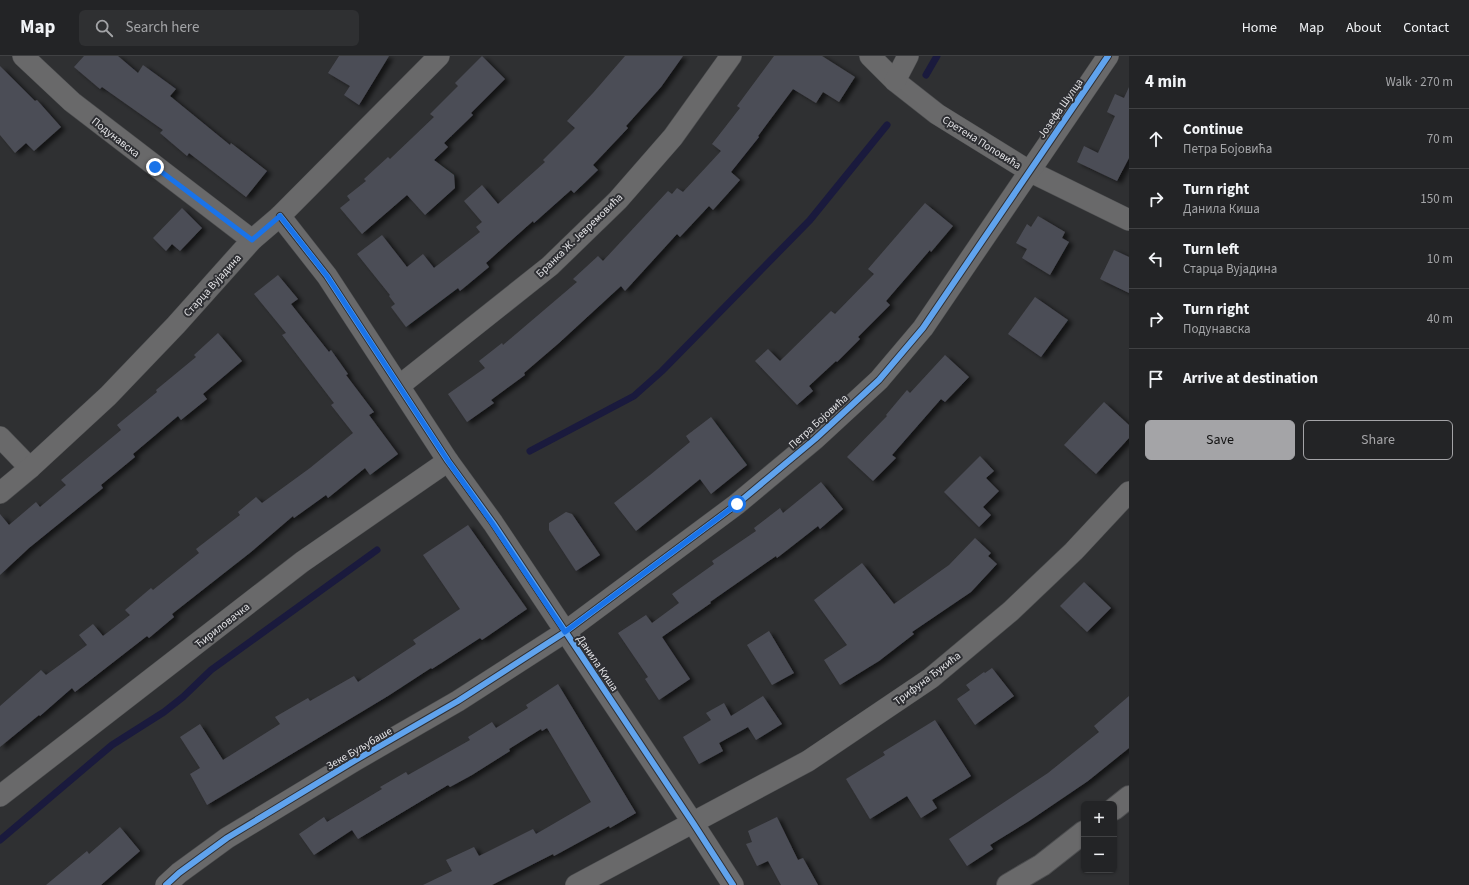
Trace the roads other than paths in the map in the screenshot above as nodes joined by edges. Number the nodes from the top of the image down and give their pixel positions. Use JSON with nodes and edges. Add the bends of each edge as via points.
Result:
{"nodes":[{"id":1,"x":23,"y":56,"type":"edge"},
{"id":2,"x":439,"y":56,"type":"edge"},
{"id":3,"x":731,"y":56,"type":"edge"},
{"id":4,"x":870,"y":56,"type":"edge"},
{"id":5,"x":908,"y":56,"type":"edge"},
{"id":6,"x":1108,"y":56,"type":"edge"},
{"id":7,"x":895,"y":81,"type":"junction"},
{"id":8,"x":1029,"y":171,"type":"junction"},
{"id":9,"x":280,"y":216,"type":"junction"},
{"id":10,"x":1129,"y":220,"type":"edge"},
{"id":11,"x":252,"y":240,"type":"junction"},
{"id":12,"x":399,"y":386,"type":"junction"},
{"id":13,"x":0,"y":437,"type":"edge"},
{"id":14,"x":448,"y":461,"type":"junction"},
{"id":15,"x":30,"y":468,"type":"junction"},
{"id":16,"x":1129,"y":492,"type":"edge"},
{"id":17,"x":0,"y":493,"type":"edge"},
{"id":18,"x":565,"y":632,"type":"junction"},
{"id":19,"x":0,"y":796,"type":"edge"},
{"id":20,"x":693,"y":823,"type":"junction"},
{"id":21,"x":1081,"y":834,"type":"edge"},
{"id":22,"x":166,"y":885,"type":"edge"},
{"id":23,"x":576,"y":885,"type":"edge"},
{"id":24,"x":733,"y":885,"type":"edge"},
{"id":25,"x":1008,"y":885,"type":"edge"}],
"edges":[{"from":1,"to":11,"type":"street","name":"Подунавска","via":[[72,102]]},
{"from":2,"to":9,"type":"street","name":"Старца Вујадина"},
{"from":3,"to":12,"type":"street","name":"Бранка Ж. Јевремовића","via":[[673,137],[618,200],[550,266]]},
{"from":4,"to":7,"type":"street","name":"Сретена Поповића"},
{"from":5,"to":7,"type":"street"},
{"from":6,"to":8,"type":"street","name":"Јозефа Шулца"},
{"from":7,"to":8,"type":"street","name":"Сретена Поповића","via":[[937,114]]},
{"from":8,"to":10,"type":"street","name":"Сретена Поповића"},
{"from":8,"to":18,"type":"street","name":"Петра Бојовића","via":[[927,321],[878,380],[815,439],[737,504]]},
{"from":9,"to":11,"type":"street","name":"Старца Вујадина"},
{"from":9,"to":12,"type":"street","name":"Данила Киша","via":[[327,276]]},
{"from":11,"to":15,"type":"street","name":"Старца Вујадина","via":[[108,396]]},
{"from":12,"to":14,"type":"street","name":"Данила Киша"},
{"from":13,"to":15,"type":"street"},
{"from":14,"to":18,"type":"street","name":"Данила Киша"},
{"from":14,"to":19,"type":"street","name":"Ћириловачка","via":[[302,562]]},
{"from":15,"to":17,"type":"street","name":"Старца Вујадина"},
{"from":16,"to":20,"type":"street","name":"Трифуна Ђукића","via":[[1074,551],[1016,606],[930,678],[808,761]]},
{"from":18,"to":20,"type":"street","name":"Данила Киша"},
{"from":18,"to":22,"type":"street","name":"Зеке Буљубаше","via":[[458,701],[227,838]]},
{"from":20,"to":23,"type":"street","name":"Трифуна Ђукића"},
{"from":20,"to":24,"type":"street","name":"Данила Киша"},
{"from":21,"to":25,"type":"street","via":[[1042,865]]}]}
